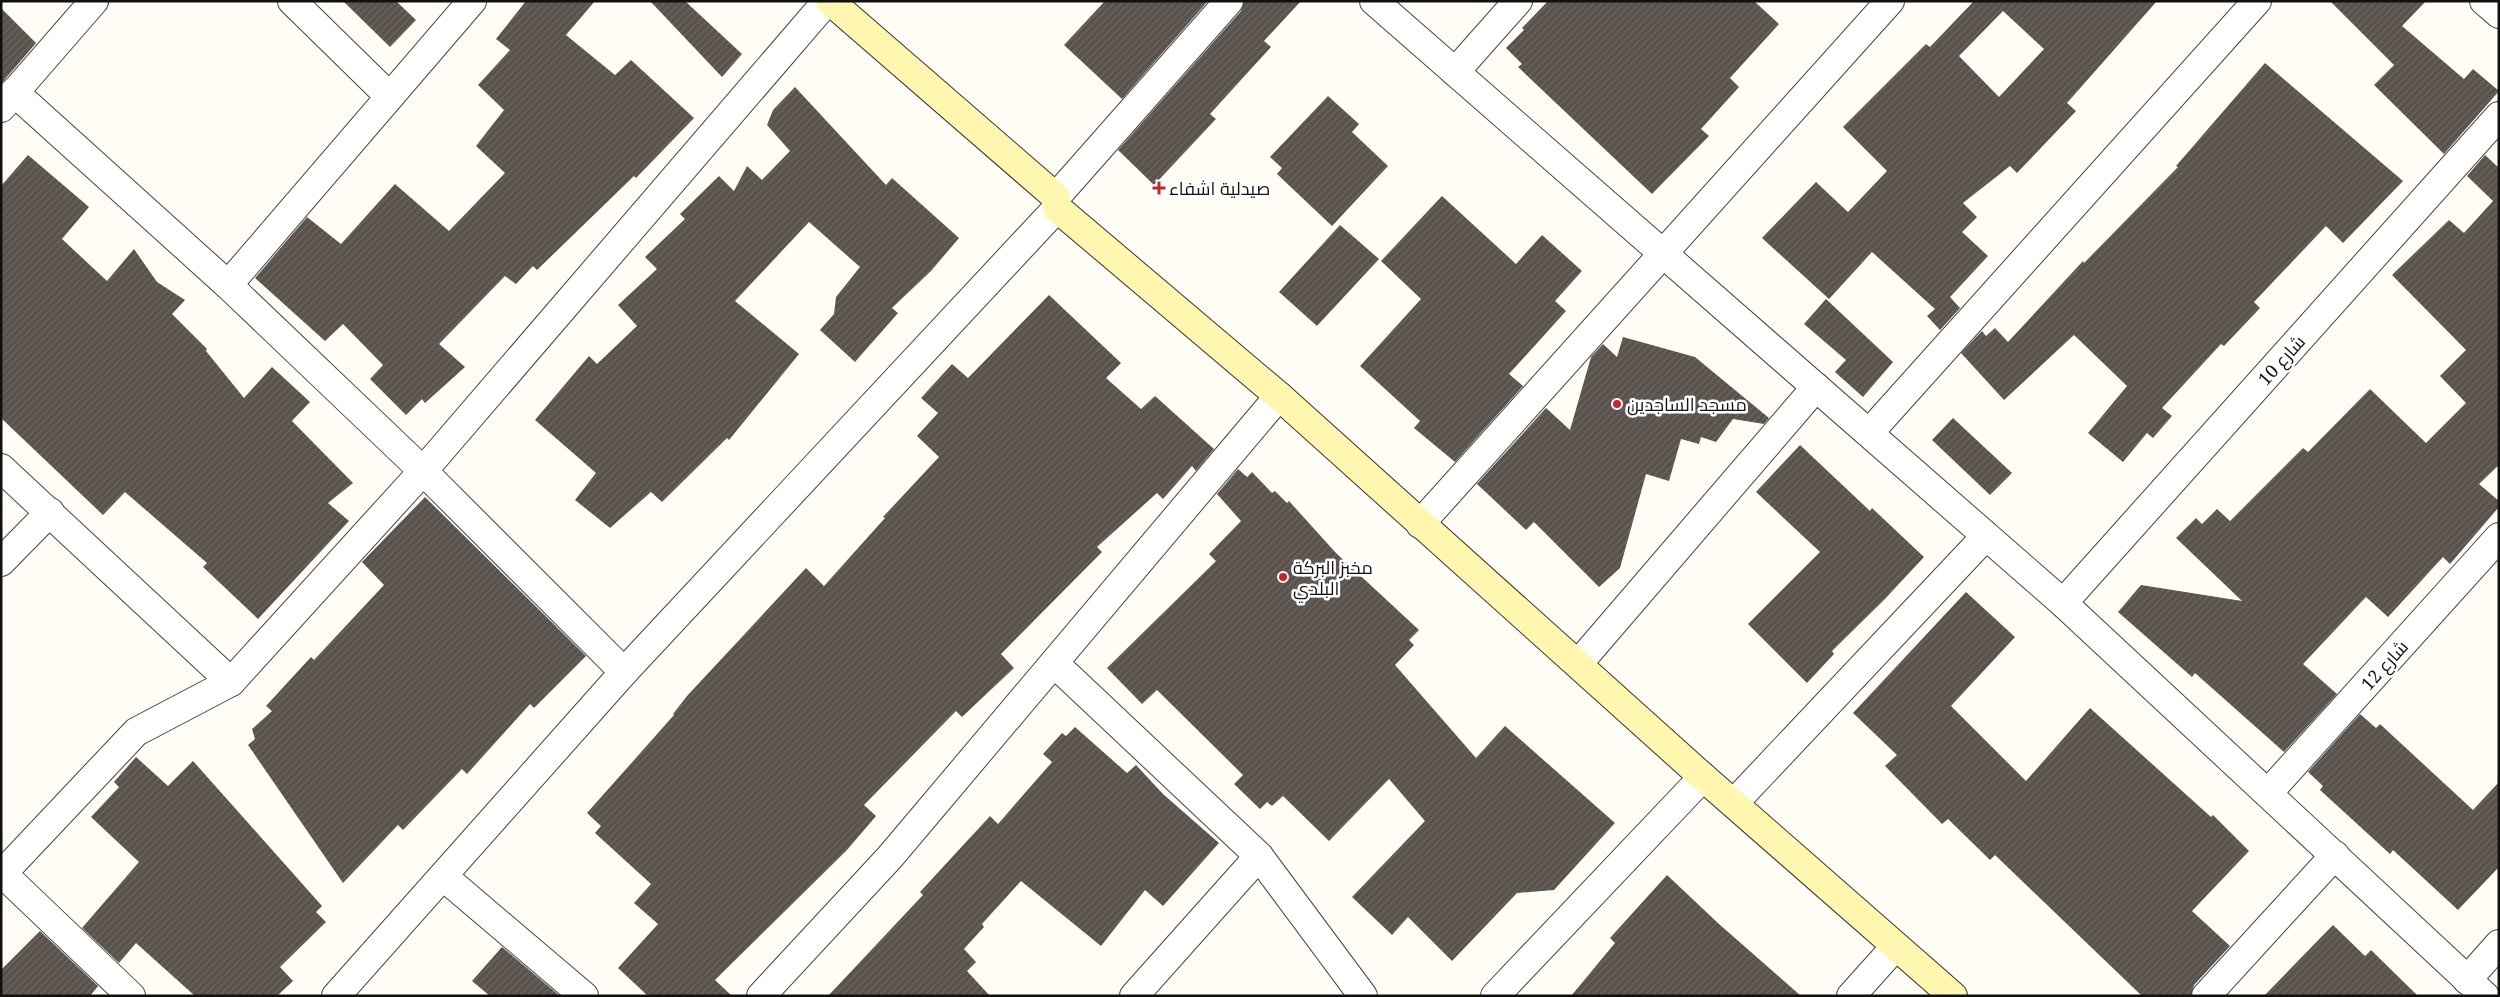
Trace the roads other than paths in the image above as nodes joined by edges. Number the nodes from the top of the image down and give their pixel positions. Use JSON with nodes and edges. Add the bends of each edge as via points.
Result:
{"nodes":[{"id":1,"x":94,"y":1,"type":"edge"},
{"id":2,"x":292,"y":1,"type":"edge"},
{"id":3,"x":472,"y":1,"type":"edge"},
{"id":4,"x":828,"y":1,"type":"edge"},
{"id":5,"x":1229,"y":1,"type":"edge"},
{"id":6,"x":1374,"y":1,"type":"edge"},
{"id":7,"x":1518,"y":1,"type":"edge"},
{"id":8,"x":1890,"y":1,"type":"edge"},
{"id":9,"x":2258,"y":1,"type":"edge"},
{"id":10,"x":2484,"y":1,"type":"edge"},
{"id":11,"x":2499,"y":14,"type":"edge"},
{"id":12,"x":1455,"y":72,"type":"junction"},
{"id":13,"x":389,"y":96,"type":"junction"},
{"id":14,"x":8,"y":100,"type":"edge"},
{"id":15,"x":2499,"y":116,"type":"edge"},
{"id":16,"x":1057,"y":203,"type":"junction"},
{"id":17,"x":1661,"y":253,"type":"junction"},
{"id":18,"x":228,"y":284,"type":"junction"},
{"id":19,"x":1816,"y":387,"type":"junction"},
{"id":20,"x":1279,"y":396,"type":"junction"},
{"id":21,"x":1869,"y":433,"type":"junction"},
{"id":22,"x":1,"y":468,"type":"edge"},
{"id":23,"x":423,"y":471,"type":"junction"},
{"id":24,"x":50,"y":512,"type":"junction"},
{"id":25,"x":1420,"y":524,"type":"junction"},
{"id":26,"x":1986,"y":536,"type":"junction"},
{"id":27,"x":2499,"y":537,"type":"edge"},
{"id":28,"x":1,"y":562,"type":"edge"},
{"id":29,"x":2063,"y":603,"type":"junction"},
{"id":30,"x":1054,"y":663,"type":"junction"},
{"id":31,"x":1578,"y":664,"type":"junction"},
{"id":32,"x":624,"y":672,"type":"junction"},
{"id":33,"x":231,"y":682,"type":"junction"},
{"id":34,"x":1704,"y":777,"type":"junction"},
{"id":35,"x":2268,"y":792,"type":"junction"},
{"id":36,"x":1734,"y":804,"type":"junction"},
{"id":37,"x":2335,"y":855,"type":"junction"},
{"id":38,"x":1259,"y":856,"type":"junction"},
{"id":39,"x":2,"y":872,"type":"edge"},
{"id":40,"x":444,"y":877,"type":"junction"},
{"id":41,"x":2499,"y":944,"type":"edge"},
{"id":42,"x":1896,"y":947,"type":"junction"},
{"id":43,"x":2476,"y":988,"type":"edge"},
{"id":44,"x":131,"y":996,"type":"edge"},
{"id":45,"x":336,"y":996,"type":"edge"},
{"id":46,"x":584,"y":996,"type":"edge"},
{"id":47,"x":761,"y":996,"type":"edge"},
{"id":48,"x":1134,"y":996,"type":"edge"},
{"id":49,"x":1363,"y":996,"type":"edge"},
{"id":50,"x":1495,"y":996,"type":"edge"},
{"id":51,"x":1851,"y":996,"type":"edge"},
{"id":52,"x":1953,"y":996,"type":"edge"},
{"id":53,"x":2206,"y":996,"type":"edge"}],
"edges":[{"from":1,"to":14,"type":"street"},
{"from":2,"to":13,"type":"street"},
{"from":3,"to":13,"type":"street"},
{"from":4,"to":16,"type":"street"},
{"from":4,"to":23,"type":"street"},
{"from":5,"to":16,"type":"street"},
{"from":6,"to":12,"type":"street"},
{"from":7,"to":12,"type":"street"},
{"from":8,"to":17,"type":"street"},
{"from":9,"to":21,"type":"street"},
{"from":10,"to":11,"type":"street"},
{"from":12,"to":17,"type":"street"},
{"from":13,"to":18,"type":"street"},
{"from":14,"to":18,"type":"street"},
{"from":15,"to":29,"type":"street","name":"شارع 10"},
{"from":16,"to":20,"type":"street"},
{"from":16,"to":32,"type":"street"},
{"from":17,"to":19,"type":"street"},
{"from":17,"to":25,"type":"street"},
{"from":18,"to":23,"type":"street"},
{"from":19,"to":21,"type":"street"},
{"from":19,"to":31,"type":"street"},
{"from":20,"to":25,"type":"street"},
{"from":20,"to":30,"type":"street"},
{"from":21,"to":26,"type":"street"},
{"from":22,"to":24,"type":"street"},
{"from":23,"to":32,"type":"street"},
{"from":23,"to":33,"type":"street"},
{"from":24,"to":28,"type":"street"},
{"from":24,"to":33,"type":"street"},
{"from":25,"to":31,"type":"street"},
{"from":26,"to":29,"type":"street"},
{"from":26,"to":36,"type":"street"},
{"from":27,"to":35,"type":"street","name":"شارع 12"},
{"from":29,"to":35,"type":"street"},
{"from":30,"to":38,"type":"street"},
{"from":30,"to":47,"type":"street","via":[[890,857]]},
{"from":31,"to":34,"type":"street"},
{"from":32,"to":40,"type":"street"},
{"from":33,"to":39,"type":"street","via":[[136,732]]},
{"from":34,"to":36,"type":"street"},
{"from":34,"to":50,"type":"street"},
{"from":35,"to":37,"type":"street"},
{"from":36,"to":42,"type":"street"},
{"from":37,"to":43,"type":"street"},
{"from":37,"to":53,"type":"street"},
{"from":38,"to":48,"type":"street"},
{"from":38,"to":49,"type":"street"},
{"from":39,"to":44,"type":"street"},
{"from":40,"to":45,"type":"street"},
{"from":40,"to":46,"type":"street"},
{"from":41,"to":43,"type":"street"},
{"from":42,"to":51,"type":"street"},
{"from":42,"to":52,"type":"street"}]}
